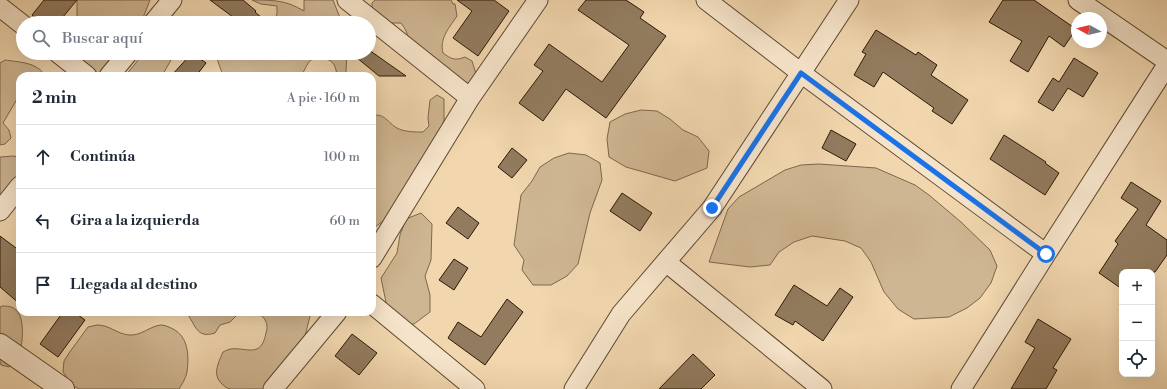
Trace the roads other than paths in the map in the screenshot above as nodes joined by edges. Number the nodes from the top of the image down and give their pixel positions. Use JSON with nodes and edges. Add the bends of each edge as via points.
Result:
{"nodes":[{"id":1,"x":172,"y":0,"type":"edge"},
{"id":2,"x":347,"y":0,"type":"edge"},
{"id":3,"x":538,"y":0,"type":"edge"},
{"id":4,"x":706,"y":0,"type":"edge"},
{"id":5,"x":849,"y":0,"type":"edge"},
{"id":6,"x":1078,"y":0,"type":"edge"},
{"id":7,"x":0,"y":7,"type":"edge"},
{"id":8,"x":159,"y":16,"type":"edge"},
{"id":9,"x":367,"y":16,"type":"edge"},
{"id":10,"x":16,"y":20,"type":"edge"},
{"id":11,"x":376,"y":23,"type":"edge"},
{"id":12,"x":67,"y":60,"type":"edge"},
{"id":13,"x":122,"y":60,"type":"edge"},
{"id":14,"x":1167,"y":61,"type":"edge"},
{"id":15,"x":1167,"y":65,"type":"edge"},
{"id":16,"x":82,"y":72,"type":"edge"},
{"id":17,"x":112,"y":72,"type":"edge"},
{"id":18,"x":801,"y":73,"type":"junction"},
{"id":19,"x":470,"y":98,"type":"junction"},
{"id":20,"x":16,"y":191,"type":"edge"},
{"id":21,"x":0,"y":211,"type":"edge"},
{"id":22,"x":376,"y":251,"type":"edge"},
{"id":23,"x":1046,"y":254,"type":"junction"},
{"id":24,"x":666,"y":262,"type":"junction"},
{"id":25,"x":376,"y":307,"type":"edge"},
{"id":26,"x":334,"y":316,"type":"edge"},
{"id":27,"x":0,"y":344,"type":"edge"},
{"id":28,"x":63,"y":389,"type":"edge"},
{"id":29,"x":273,"y":389,"type":"edge"},
{"id":30,"x":475,"y":389,"type":"edge"},
{"id":31,"x":574,"y":389,"type":"edge"},
{"id":32,"x":822,"y":389,"type":"edge"},
{"id":33,"x":962,"y":389,"type":"edge"}],
"edges":[{"from":1,"to":8,"type":"street"},
{"from":2,"to":9,"type":"street"},
{"from":3,"to":19,"type":"street"},
{"from":4,"to":18,"type":"street"},
{"from":5,"to":18,"type":"street"},
{"from":6,"to":14,"type":"street"},
{"from":7,"to":10,"type":"street"},
{"from":11,"to":19,"type":"street"},
{"from":12,"to":16,"type":"street"},
{"from":13,"to":17,"type":"street"},
{"from":15,"to":23,"type":"street"},
{"from":18,"to":23,"type":"street"},
{"from":18,"to":24,"type":"street","via":[[712,208]]},
{"from":19,"to":22,"type":"street"},
{"from":20,"to":21,"type":"street"},
{"from":23,"to":33,"type":"street"},
{"from":24,"to":31,"type":"street","via":[[622,314]]},
{"from":24,"to":32,"type":"street"},
{"from":25,"to":30,"type":"street"},
{"from":26,"to":29,"type":"street"},
{"from":27,"to":28,"type":"street"}]}
